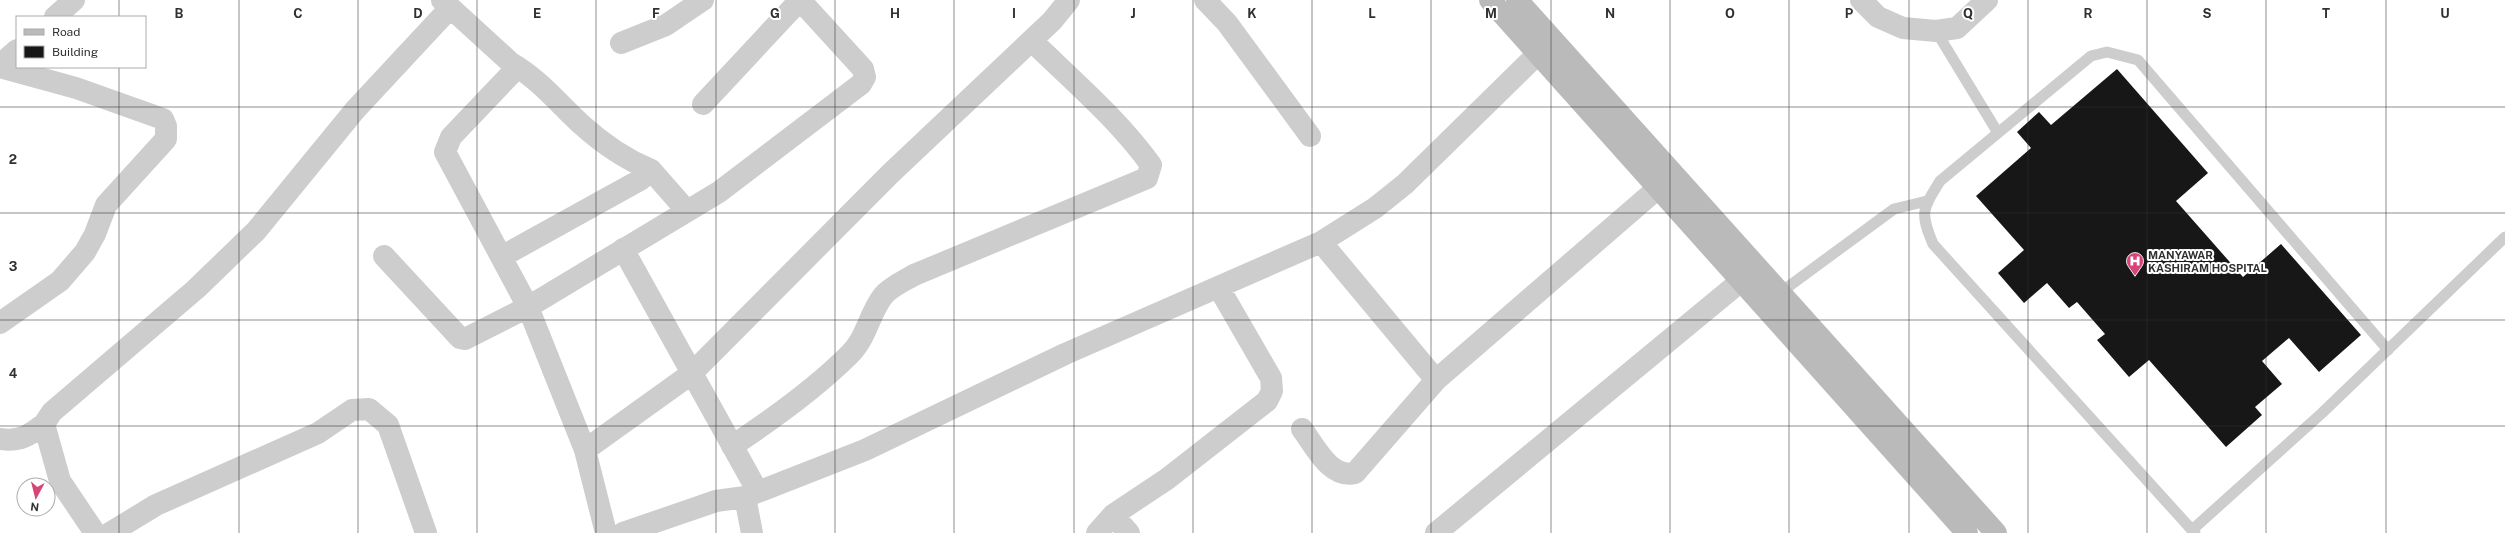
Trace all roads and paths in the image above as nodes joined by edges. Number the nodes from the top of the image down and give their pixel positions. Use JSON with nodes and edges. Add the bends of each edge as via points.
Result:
{"nodes":[{"id":1,"x":74,"y":0,"type":"edge"},
{"id":2,"x":704,"y":0,"type":"edge"},
{"id":3,"x":800,"y":0,"type":"edge"},
{"id":4,"x":1069,"y":0,"type":"edge"},
{"id":5,"x":1205,"y":0,"type":"edge"},
{"id":6,"x":1490,"y":0,"type":"edge"},
{"id":7,"x":1517,"y":0,"type":"edge"},
{"id":8,"x":1861,"y":0,"type":"edge"},
{"id":9,"x":1987,"y":0,"type":"edge"},
{"id":10,"x":446,"y":4,"type":"edge"},
{"id":11,"x":56,"y":16,"type":"edge"},
{"id":12,"x":1936,"y":31,"type":"junction"},
{"id":13,"x":1032,"y":41,"type":"junction"},
{"id":14,"x":620,"y":43,"type":"dead end"},
{"id":15,"x":1545,"y":46,"type":"junction"},
{"id":16,"x":16,"y":51,"type":"edge"},
{"id":17,"x":510,"y":63,"type":"junction"},
{"id":18,"x":0,"y":66,"type":"edge"},
{"id":19,"x":703,"y":104,"type":"dead end"},
{"id":20,"x":1998,"y":133,"type":"junction"},
{"id":21,"x":1310,"y":136,"type":"dead end"},
{"id":22,"x":651,"y":170,"type":"junction"},
{"id":23,"x":1658,"y":188,"type":"junction"},
{"id":24,"x":1927,"y":201,"type":"junction"},
{"id":25,"x":687,"y":211,"type":"junction"},
{"id":26,"x":2505,"y":238,"type":"edge"},
{"id":27,"x":1321,"y":242,"type":"junction"},
{"id":28,"x":623,"y":250,"type":"junction"},
{"id":29,"x":384,"y":256,"type":"dead end"},
{"id":30,"x":501,"y":257,"type":"junction"},
{"id":31,"x":1741,"y":281,"type":"junction"},
{"id":32,"x":1219,"y":288,"type":"junction"},
{"id":33,"x":1781,"y":292,"type":"junction"},
{"id":34,"x":528,"y":307,"type":"junction"},
{"id":35,"x":0,"y":323,"type":"edge"},
{"id":36,"x":2388,"y":350,"type":"junction"},
{"id":37,"x":691,"y":374,"type":"junction"},
{"id":38,"x":1436,"y":380,"type":"junction"},
{"id":39,"x":44,"y":424,"type":"junction"},
{"id":40,"x":1302,"y":429,"type":"dead end"},
{"id":41,"x":0,"y":439,"type":"edge"},
{"id":42,"x":732,"y":446,"type":"junction"},
{"id":43,"x":585,"y":450,"type":"junction"},
{"id":44,"x":751,"y":494,"type":"junction"},
{"id":45,"x":1114,"y":515,"type":"junction"},
{"id":46,"x":2193,"y":532,"type":"edge"},
{"id":47,"x":95,"y":533,"type":"edge"},
{"id":48,"x":110,"y":533,"type":"edge"},
{"id":49,"x":426,"y":533,"type":"edge"},
{"id":50,"x":606,"y":533,"type":"edge"},
{"id":51,"x":623,"y":533,"type":"edge"},
{"id":52,"x":752,"y":533,"type":"edge"},
{"id":53,"x":1097,"y":533,"type":"edge"},
{"id":54,"x":1129,"y":533,"type":"edge"},
{"id":55,"x":1436,"y":533,"type":"edge"},
{"id":56,"x":1967,"y":533,"type":"edge"},
{"id":57,"x":1996,"y":533,"type":"edge"}],
"edges":[{"from":1,"to":11,"type":"street"},
{"from":2,"to":14,"type":"street","via":[[666,25]]},
{"from":3,"to":19,"type":"street"},
{"from":3,"to":25,"type":"street","via":[[863,69],[865,77],[861,84],[719,192]]},
{"from":4,"to":13,"type":"street"},
{"from":5,"to":21,"type":"street","via":[[1227,23]]},
{"from":6,"to":15,"type":"main road"},
{"from":7,"to":15,"type":"main road"},
{"from":8,"to":12,"type":"street","via":[[1878,17],[1903,28]]},
{"from":9,"to":12,"type":"street","via":[[1957,28]]},
{"from":10,"to":17,"type":"street"},
{"from":10,"to":39,"type":"street","via":[[256,231],[196,290],[52,412]]},
{"from":12,"to":20,"type":"lane"},
{"from":13,"to":37,"type":"street","via":[[890,174]]},
{"from":13,"to":42,"type":"street","via":[[1098,105],[1145,156],[1151,165],[1147,178],[914,275],[885,294],[875,308],[865,334],[851,353],[772,420]]},
{"from":15,"to":23,"type":"main road"},
{"from":15,"to":27,"type":"street","via":[[1405,184],[1375,208]]},
{"from":15,"to":33,"type":"main road"},
{"from":16,"to":18,"type":"street"},
{"from":17,"to":22,"type":"street","via":[[539,82],[583,126],[625,159]]},
{"from":17,"to":30,"type":"street","via":[[513,68],[511,74],[451,137],[445,152]]},
{"from":18,"to":35,"type":"street","via":[[76,88],[163,119],[166,139],[106,205],[95,234],[80,258],[60,280]]},
{"from":20,"to":24,"type":"lane","via":[[1940,181]]},
{"from":20,"to":36,"type":"lane","via":[[2091,56],[2107,52],[2138,60]]},
{"from":22,"to":25,"type":"street"},
{"from":22,"to":30,"type":"street","via":[[640,180]]},
{"from":23,"to":31,"type":"main road"},
{"from":23,"to":38,"type":"street"},
{"from":24,"to":33,"type":"lane","via":[[1894,209]]},
{"from":24,"to":46,"type":"lane","via":[[1923,220],[1933,244]]},
{"from":25,"to":28,"type":"street"},
{"from":26,"to":36,"type":"lane"},
{"from":27,"to":32,"type":"street"},
{"from":27,"to":38,"type":"street"},
{"from":28,"to":34,"type":"street"},
{"from":28,"to":37,"type":"street"},
{"from":29,"to":34,"type":"street","via":[[460,338],[473,337]]},
{"from":30,"to":34,"type":"street"},
{"from":31,"to":55,"type":"street"},
{"from":31,"to":56,"type":"main road"},
{"from":32,"to":44,"type":"street","via":[[1065,354],[864,450]]},
{"from":32,"to":45,"type":"street","via":[[1271,378],[1272,391],[1267,401],[1167,479]]},
{"from":33,"to":57,"type":"main road"},
{"from":34,"to":43,"type":"street"},
{"from":36,"to":46,"type":"lane"},
{"from":37,"to":42,"type":"street"},
{"from":37,"to":43,"type":"street"},
{"from":38,"to":40,"type":"street","via":[[1355,472],[1346,475],[1334,470]]},
{"from":39,"to":41,"type":"street","via":[[19,440]]},
{"from":39,"to":47,"type":"street","via":[[60,481]]},
{"from":42,"to":44,"type":"street"},
{"from":43,"to":50,"type":"street"},
{"from":44,"to":51,"type":"street","via":[[716,501]]},
{"from":44,"to":52,"type":"street"},
{"from":45,"to":53,"type":"street"},
{"from":45,"to":54,"type":"street"},
{"from":48,"to":49,"type":"street","via":[[156,504],[318,433],[352,410],[369,409],[388,425]]}]}
